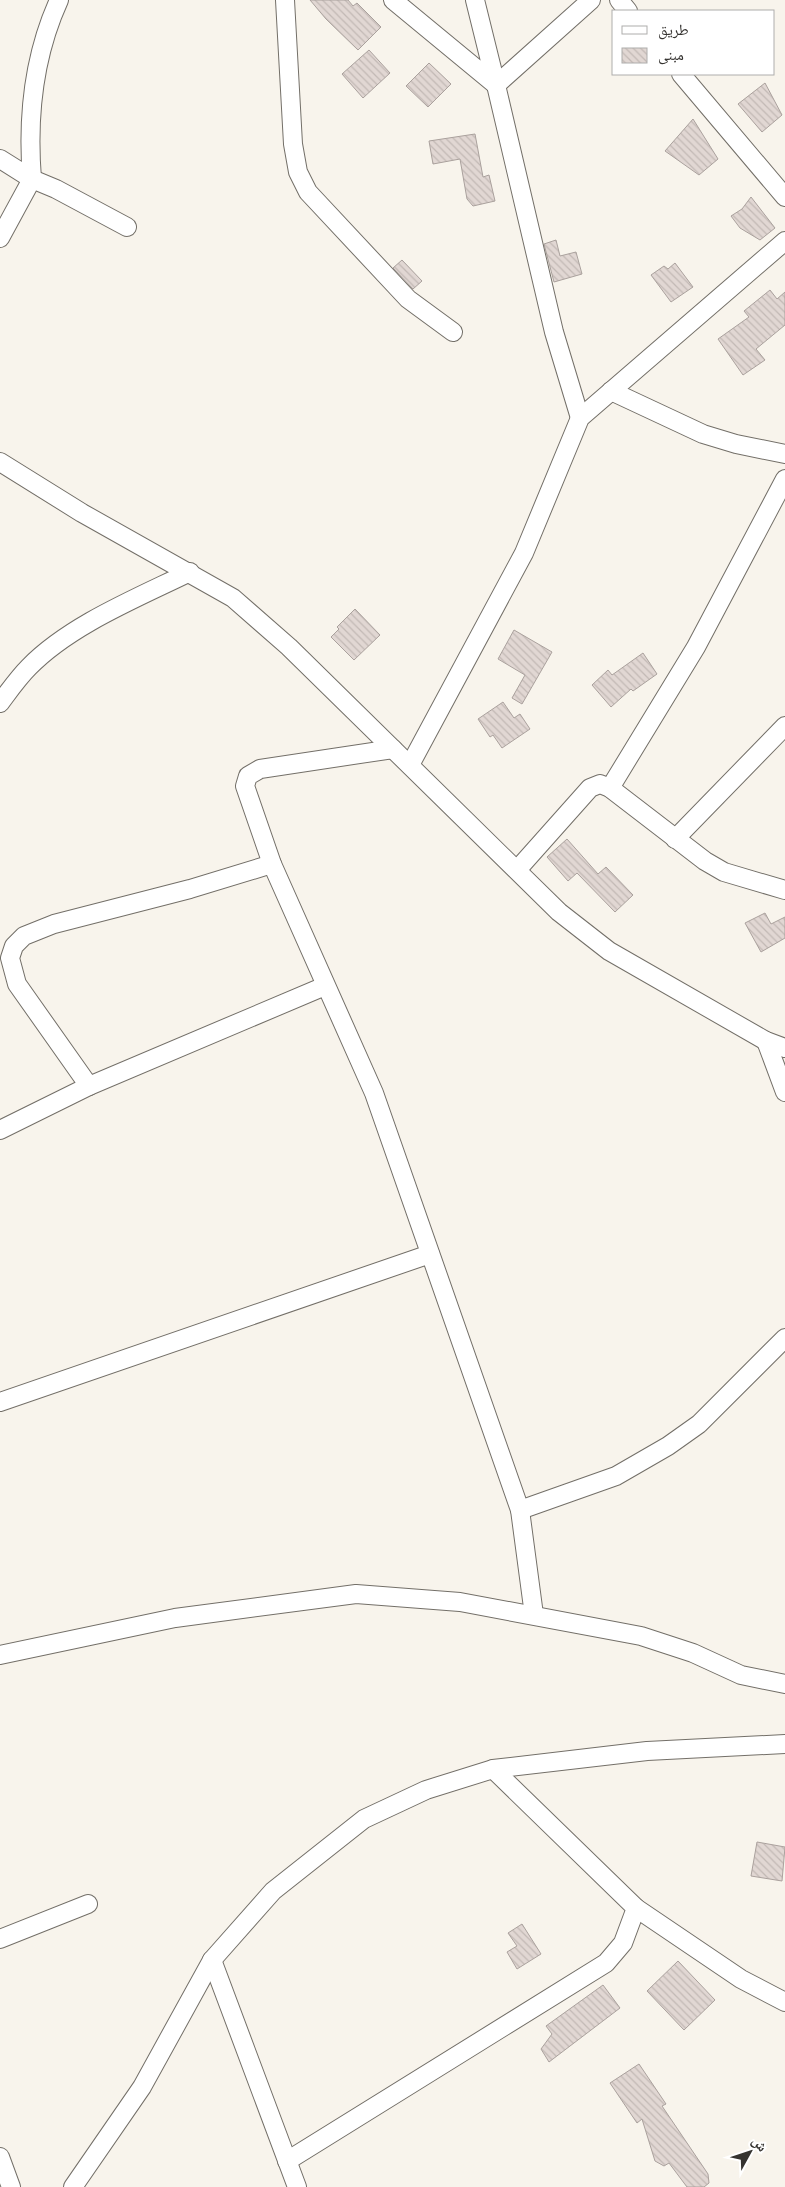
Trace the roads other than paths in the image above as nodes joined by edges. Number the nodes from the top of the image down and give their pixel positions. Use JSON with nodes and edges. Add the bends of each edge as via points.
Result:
{"nodes":[{"id":1,"x":59,"y":0,"type":"edge"},
{"id":2,"x":285,"y":0,"type":"edge"},
{"id":3,"x":393,"y":0,"type":"edge"},
{"id":4,"x":475,"y":0,"type":"edge"},
{"id":5,"x":591,"y":0,"type":"edge"},
{"id":6,"x":619,"y":0,"type":"edge"},
{"id":7,"x":627,"y":10,"type":"edge"},
{"id":8,"x":682,"y":75,"type":"edge"},
{"id":9,"x":496,"y":85,"type":"junction"},
{"id":10,"x":0,"y":159,"type":"edge"},
{"id":11,"x":32,"y":179,"type":"junction"},
{"id":12,"x":785,"y":197,"type":"edge"},
{"id":13,"x":127,"y":227,"type":"dead end"},
{"id":14,"x":0,"y":238,"type":"edge"},
{"id":15,"x":785,"y":241,"type":"edge"},
{"id":16,"x":453,"y":332,"type":"dead end"},
{"id":17,"x":611,"y":391,"type":"junction"},
{"id":18,"x":580,"y":418,"type":"junction"},
{"id":19,"x":785,"y":454,"type":"edge"},
{"id":20,"x":0,"y":462,"type":"edge"},
{"id":21,"x":785,"y":479,"type":"edge"},
{"id":22,"x":190,"y":572,"type":"junction"},
{"id":23,"x":0,"y":703,"type":"edge"},
{"id":24,"x":785,"y":726,"type":"edge"},
{"id":25,"x":393,"y":749,"type":"junction"},
{"id":26,"x":410,"y":765,"type":"junction"},
{"id":27,"x":610,"y":788,"type":"junction"},
{"id":28,"x":675,"y":839,"type":"junction"},
{"id":29,"x":272,"y":864,"type":"junction"},
{"id":30,"x":517,"y":870,"type":"junction"},
{"id":31,"x":785,"y":890,"type":"edge"},
{"id":32,"x":325,"y":986,"type":"junction"},
{"id":33,"x":766,"y":1041,"type":"junction"},
{"id":34,"x":785,"y":1048,"type":"edge"},
{"id":35,"x":89,"y":1086,"type":"junction"},
{"id":36,"x":785,"y":1092,"type":"edge"},
{"id":37,"x":0,"y":1130,"type":"edge"},
{"id":38,"x":430,"y":1254,"type":"junction"},
{"id":39,"x":785,"y":1338,"type":"edge"},
{"id":40,"x":0,"y":1402,"type":"edge"},
{"id":41,"x":520,"y":1510,"type":"junction"},
{"id":42,"x":534,"y":1615,"type":"junction"},
{"id":43,"x":0,"y":1654,"type":"edge"},
{"id":44,"x":785,"y":1684,"type":"edge"},
{"id":45,"x":785,"y":1744,"type":"edge"},
{"id":46,"x":493,"y":1768,"type":"junction"},
{"id":47,"x":88,"y":1904,"type":"dead end"},
{"id":48,"x":636,"y":1908,"type":"junction"},
{"id":49,"x":0,"y":1939,"type":"edge"},
{"id":50,"x":212,"y":1960,"type":"junction"},
{"id":51,"x":785,"y":2002,"type":"edge"},
{"id":52,"x":0,"y":2157,"type":"edge"},
{"id":53,"x":287,"y":2161,"type":"junction"},
{"id":54,"x":11,"y":2187,"type":"edge"},
{"id":55,"x":73,"y":2187,"type":"edge"},
{"id":56,"x":297,"y":2187,"type":"edge"}],
"edges":[{"from":1,"to":11,"type":"street","via":[[47,26],[34,78],[30,134]]},
{"from":2,"to":16,"type":"street","via":[[293,144],[298,172],[308,192],[408,299]]},
{"from":3,"to":9,"type":"street"},
{"from":4,"to":9,"type":"street"},
{"from":5,"to":9,"type":"street"},
{"from":6,"to":7,"type":"street"},
{"from":8,"to":12,"type":"street"},
{"from":9,"to":18,"type":"street","via":[[554,332]]},
{"from":10,"to":11,"type":"street"},
{"from":11,"to":13,"type":"street"},
{"from":11,"to":14,"type":"street"},
{"from":15,"to":17,"type":"street"},
{"from":17,"to":18,"type":"street"},
{"from":17,"to":19,"type":"street","via":[[703,434]]},
{"from":18,"to":26,"type":"street","via":[[524,554]]},
{"from":20,"to":22,"type":"street","via":[[82,513]]},
{"from":21,"to":27,"type":"street","via":[[696,647]]},
{"from":22,"to":23,"type":"street","via":[[114,610],[42,655],[15,682]]},
{"from":22,"to":25,"type":"street","via":[[255,615]]},
{"from":24,"to":28,"type":"street"},
{"from":25,"to":26,"type":"street"},
{"from":25,"to":29,"type":"street","via":[[260,769],[248,776],[246,792]]},
{"from":26,"to":30,"type":"street"},
{"from":27,"to":28,"type":"street"},
{"from":27,"to":30,"type":"street","via":[[600,784],[590,788]]},
{"from":28,"to":31,"type":"street","via":[[724,872]]},
{"from":29,"to":32,"type":"street"},
{"from":29,"to":35,"type":"street","via":[[54,924],[24,936],[14,946],[10,958],[17,984]]},
{"from":30,"to":33,"type":"street","via":[[559,912],[609,951]]},
{"from":32,"to":35,"type":"street"},
{"from":32,"to":38,"type":"street","via":[[374,1093]]},
{"from":33,"to":34,"type":"street"},
{"from":33,"to":36,"type":"street"},
{"from":35,"to":37,"type":"street"},
{"from":38,"to":40,"type":"street"},
{"from":38,"to":41,"type":"street"},
{"from":39,"to":41,"type":"street","via":[[699,1424],[668,1446],[616,1476]]},
{"from":41,"to":42,"type":"street"},
{"from":42,"to":43,"type":"street","via":[[460,1602],[356,1594],[175,1618]]},
{"from":42,"to":44,"type":"street","via":[[640,1636],[693,1653],[742,1675]]},
{"from":45,"to":46,"type":"street","via":[[648,1751]]},
{"from":46,"to":48,"type":"street"},
{"from":46,"to":50,"type":"street","via":[[426,1790],[364,1819],[273,1891]]},
{"from":47,"to":49,"type":"street"},
{"from":48,"to":51,"type":"street","via":[[741,1979]]},
{"from":48,"to":53,"type":"street","via":[[622,1943],[606,1963]]},
{"from":50,"to":53,"type":"street"},
{"from":50,"to":55,"type":"street","via":[[142,2087]]},
{"from":52,"to":54,"type":"street"},
{"from":53,"to":56,"type":"street"}]}
